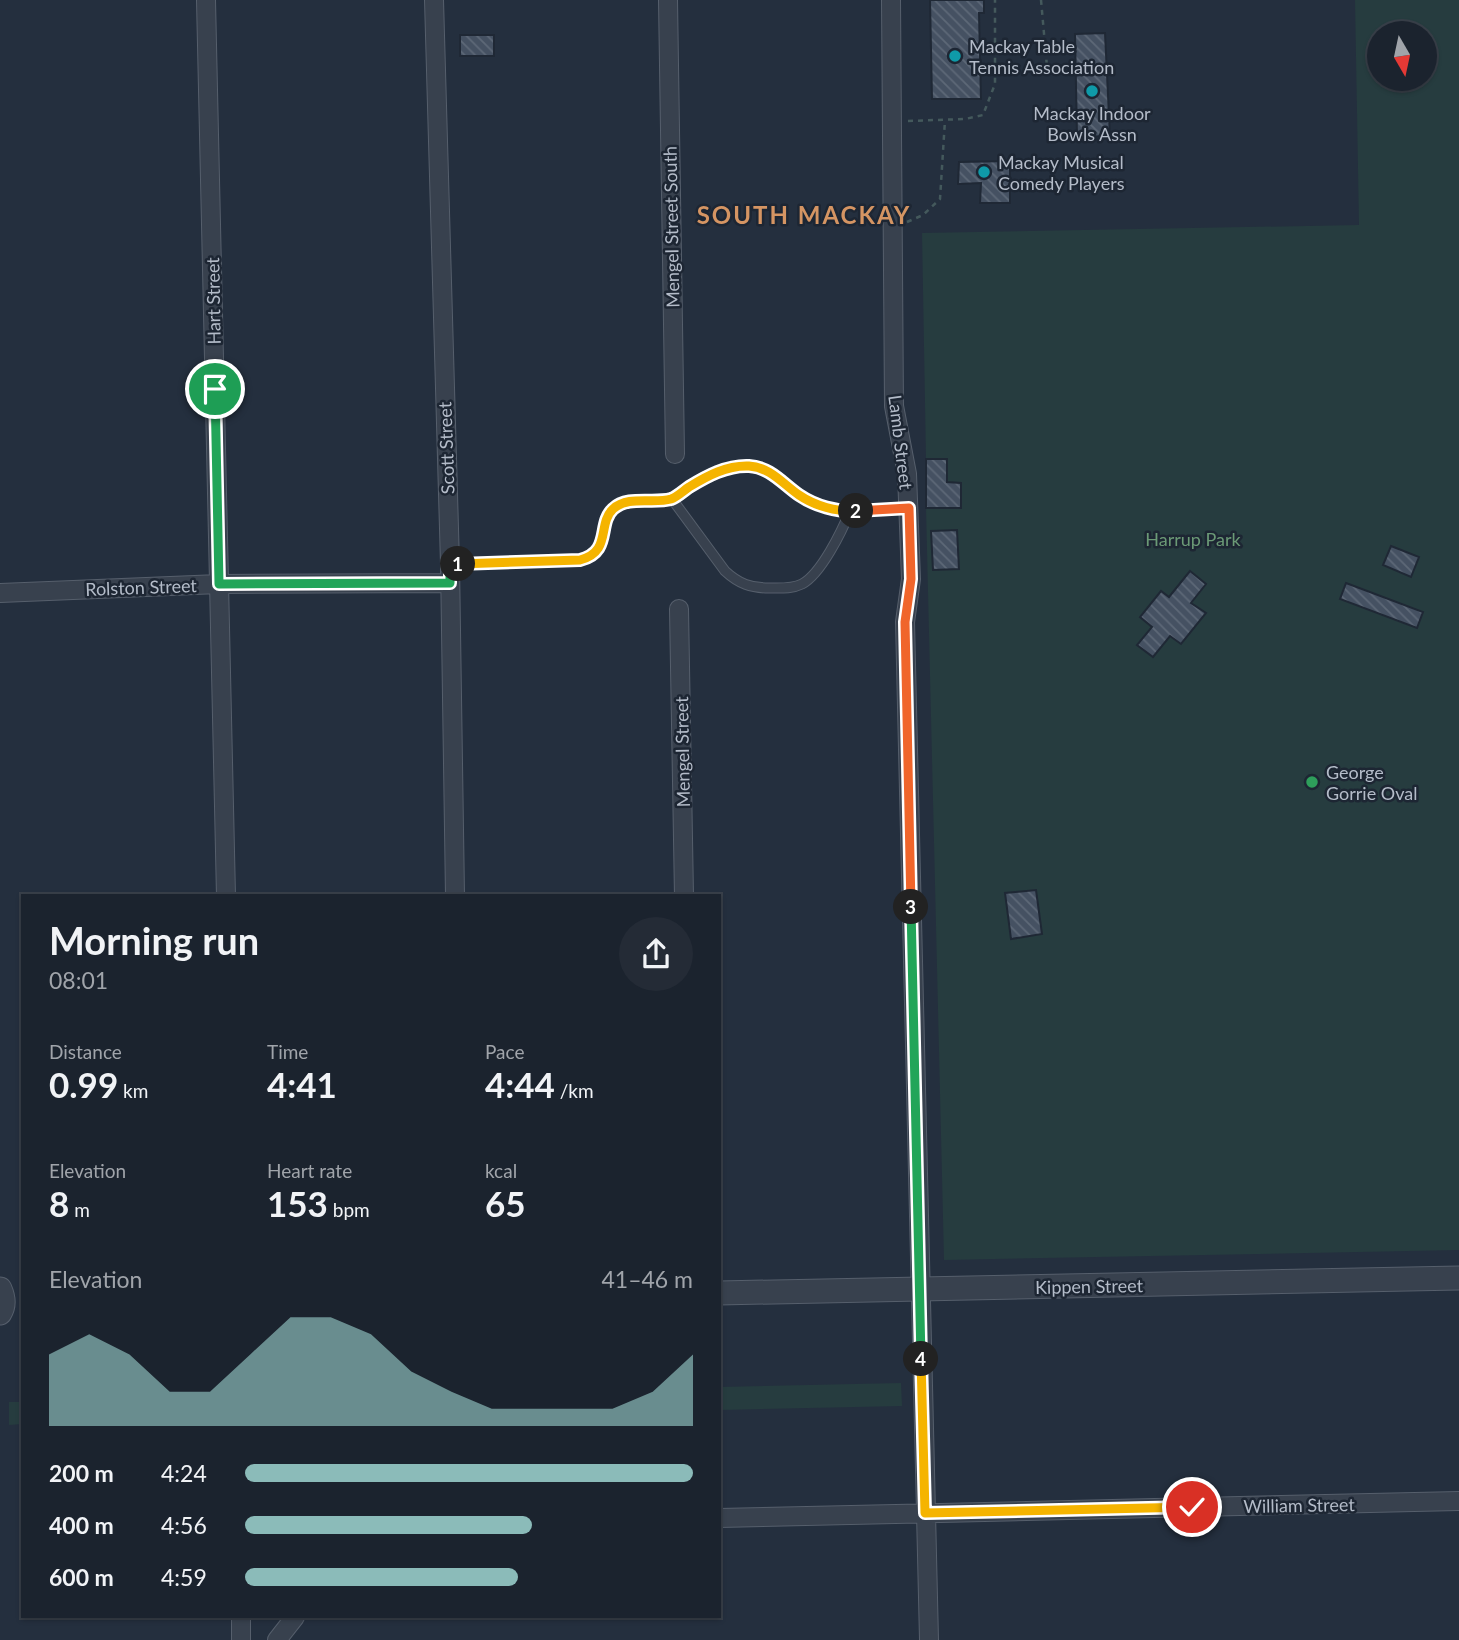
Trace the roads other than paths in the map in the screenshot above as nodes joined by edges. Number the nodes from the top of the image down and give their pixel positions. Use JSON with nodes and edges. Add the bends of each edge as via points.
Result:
{"nodes":[{"id":1,"x":206,"y":0,"type":"edge"},
{"id":2,"x":434,"y":0,"type":"edge"},
{"id":3,"x":668,"y":0,"type":"edge"},
{"id":4,"x":891,"y":0,"type":"edge"},
{"id":5,"x":675,"y":454,"type":"dead end"},
{"id":6,"x":672,"y":499,"type":"junction"},
{"id":7,"x":909,"y":508,"type":"junction"},
{"id":8,"x":850,"y":511,"type":"junction"},
{"id":9,"x":450,"y":564,"type":"junction"},
{"id":10,"x":450,"y":583,"type":"junction"},
{"id":11,"x":219,"y":584,"type":"junction"},
{"id":12,"x":0,"y":593,"type":"edge"},
{"id":13,"x":679,"y":609,"type":"dead end"},
{"id":14,"x":226,"y":894,"type":"edge"},
{"id":15,"x":454,"y":894,"type":"edge"},
{"id":16,"x":684,"y":894,"type":"edge"},
{"id":17,"x":1459,"y":1278,"type":"edge"},
{"id":18,"x":920,"y":1289,"type":"junction"},
{"id":19,"x":721,"y":1293,"type":"edge"},
{"id":20,"x":1459,"y":1501,"type":"edge"},
{"id":21,"x":925,"y":1513,"type":"junction"},
{"id":22,"x":721,"y":1518,"type":"edge"},
{"id":23,"x":241,"y":1618,"type":"edge"},
{"id":24,"x":294,"y":1618,"type":"edge"},
{"id":25,"x":241,"y":1640,"type":"edge"},
{"id":26,"x":277,"y":1640,"type":"edge"},
{"id":27,"x":929,"y":1640,"type":"edge"}],
"edges":[{"from":1,"to":11,"type":"street","name":"Hart Street"},
{"from":2,"to":9,"type":"street","name":"Scott Street"},
{"from":3,"to":5,"type":"street","name":"Mengel Street South"},
{"from":4,"to":7,"type":"street","name":"Lamb Street","via":[[894,406],[906,463]]},
{"from":6,"to":8,"type":"lane","via":[[726,468],[749,466],[764,469],[817,505]]},
{"from":6,"to":8,"type":"lane","via":[[725,571],[754,588],[792,587],[811,577],[836,542]]},
{"from":6,"to":9,"type":"lane","via":[[614,508],[590,558]]},
{"from":7,"to":8,"type":"lane"},
{"from":7,"to":18,"type":"street","name":"Lamb Street","via":[[911,579],[905,622]]},
{"from":9,"to":10,"type":"street","name":"Scott Street"},
{"from":10,"to":11,"type":"street","name":"Rolston Street"},
{"from":10,"to":15,"type":"street","name":"Scott Street"},
{"from":11,"to":12,"type":"street","name":"Rolston Street"},
{"from":11,"to":14,"type":"street","name":"Hart Street"},
{"from":13,"to":16,"type":"street","name":"Mengel Street"},
{"from":17,"to":18,"type":"street","name":"Kippen Street"},
{"from":18,"to":19,"type":"street","name":"Kippen Street"},
{"from":18,"to":21,"type":"street","name":"Lamb Street"},
{"from":20,"to":21,"type":"street","name":"William Street"},
{"from":21,"to":22,"type":"street","name":"William Street"},
{"from":21,"to":27,"type":"street","name":"Lamb Street"},
{"from":23,"to":25,"type":"street"},
{"from":24,"to":26,"type":"street"}]}
